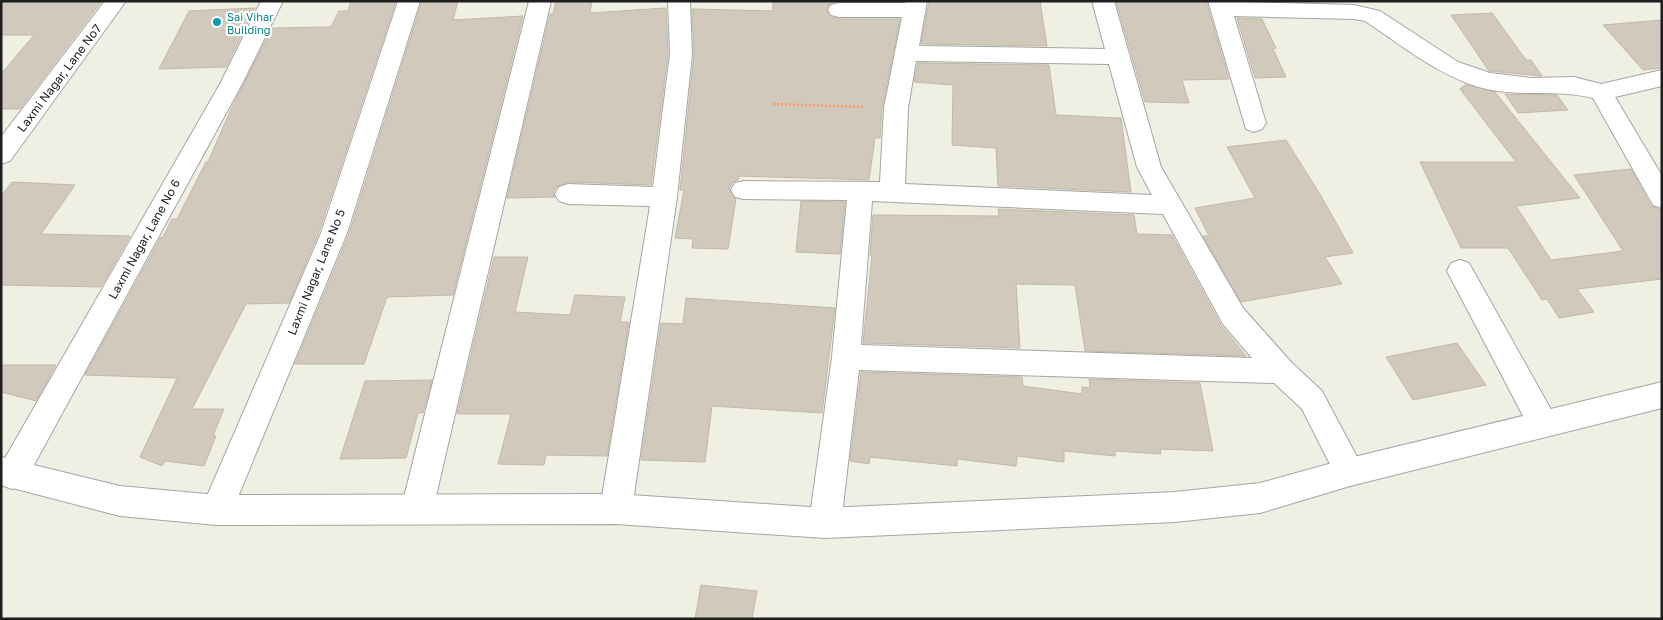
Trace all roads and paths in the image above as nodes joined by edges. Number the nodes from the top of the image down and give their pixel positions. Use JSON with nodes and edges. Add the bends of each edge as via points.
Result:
{"nodes":[{"id":1,"x":116,"y":1,"type":"edge"},
{"id":2,"x":272,"y":1,"type":"edge"},
{"id":3,"x":409,"y":1,"type":"edge"},
{"id":4,"x":540,"y":1,"type":"edge"},
{"id":5,"x":679,"y":1,"type":"edge"},
{"id":6,"x":1103,"y":1,"type":"edge"},
{"id":7,"x":1220,"y":5,"type":"edge"},
{"id":8,"x":915,"y":6,"type":"edge"},
{"id":9,"x":839,"y":10,"type":"dead end"},
{"id":10,"x":908,"y":53,"type":"junction"},
{"id":11,"x":1119,"y":57,"type":"junction"},
{"id":12,"x":1661,"y":79,"type":"edge"},
{"id":13,"x":1601,"y":92,"type":"junction"},
{"id":14,"x":773,"y":104,"type":"dead end"},
{"id":15,"x":896,"y":108,"type":"junction"},
{"id":16,"x":1254,"y":123,"type":"dead end"},
{"id":17,"x":1,"y":154,"type":"edge"},
{"id":18,"x":744,"y":190,"type":"dead end"},
{"id":19,"x":860,"y":192,"type":"junction"},
{"id":20,"x":568,"y":194,"type":"dead end"},
{"id":21,"x":892,"y":194,"type":"junction"},
{"id":22,"x":664,"y":197,"type":"junction"},
{"id":23,"x":1662,"y":198,"type":"edge"},
{"id":24,"x":1170,"y":205,"type":"junction"},
{"id":25,"x":1460,"y":271,"type":"dead end"},
{"id":26,"x":846,"y":357,"type":"junction"},
{"id":27,"x":1281,"y":371,"type":"junction"},
{"id":28,"x":1662,"y":395,"type":"edge"},
{"id":29,"x":1543,"y":424,"type":"junction"},
{"id":30,"x":1350,"y":472,"type":"junction"},
{"id":31,"x":7,"y":473,"type":"edge"},
{"id":32,"x":417,"y":509,"type":"junction"},
{"id":33,"x":616,"y":509,"type":"junction"},
{"id":34,"x":216,"y":510,"type":"junction"},
{"id":35,"x":825,"y":523,"type":"junction"}],
"edges":[{"from":1,"to":17,"type":"street","name":"Laxmi Nagar, Lane No7"},
{"from":2,"to":31,"type":"street","name":"Laxmi Nagar, Lane No 6","via":[[231,84]]},
{"from":3,"to":34,"type":"street","name":"Laxmi Nagar, Lane No 5","via":[[334,233]]},
{"from":4,"to":32,"type":"street"},
{"from":5,"to":22,"type":"street","via":[[682,54]]},
{"from":6,"to":11,"type":"street"},
{"from":7,"to":13,"type":"street","via":[[1354,12],[1372,16],[1450,67],[1487,81],[1532,86],[1574,85]]},
{"from":7,"to":16,"type":"street"},
{"from":8,"to":9,"type":"street"},
{"from":8,"to":10,"type":"street"},
{"from":10,"to":11,"type":"street"},
{"from":10,"to":15,"type":"street"},
{"from":11,"to":24,"type":"street","via":[[1149,167]]},
{"from":12,"to":13,"type":"street"},
{"from":13,"to":23,"type":"street"},
{"from":14,"to":15,"type":"path"},
{"from":15,"to":21,"type":"street"},
{"from":18,"to":19,"type":"street"},
{"from":19,"to":21,"type":"street"},
{"from":19,"to":26,"type":"street"},
{"from":20,"to":22,"type":"street"},
{"from":21,"to":24,"type":"street"},
{"from":22,"to":33,"type":"street"},
{"from":24,"to":27,"type":"street","via":[[1233,316]]},
{"from":25,"to":29,"type":"street"},
{"from":26,"to":27,"type":"street"},
{"from":26,"to":35,"type":"street"},
{"from":27,"to":30,"type":"street","via":[[1312,400]]},
{"from":28,"to":29,"type":"street"},
{"from":29,"to":30,"type":"street"},
{"from":30,"to":35,"type":"street","via":[[1260,498],[1175,507]]},
{"from":31,"to":34,"type":"street","via":[[120,500]]},
{"from":32,"to":33,"type":"street"},
{"from":32,"to":34,"type":"street"},
{"from":33,"to":35,"type":"street"}]}
